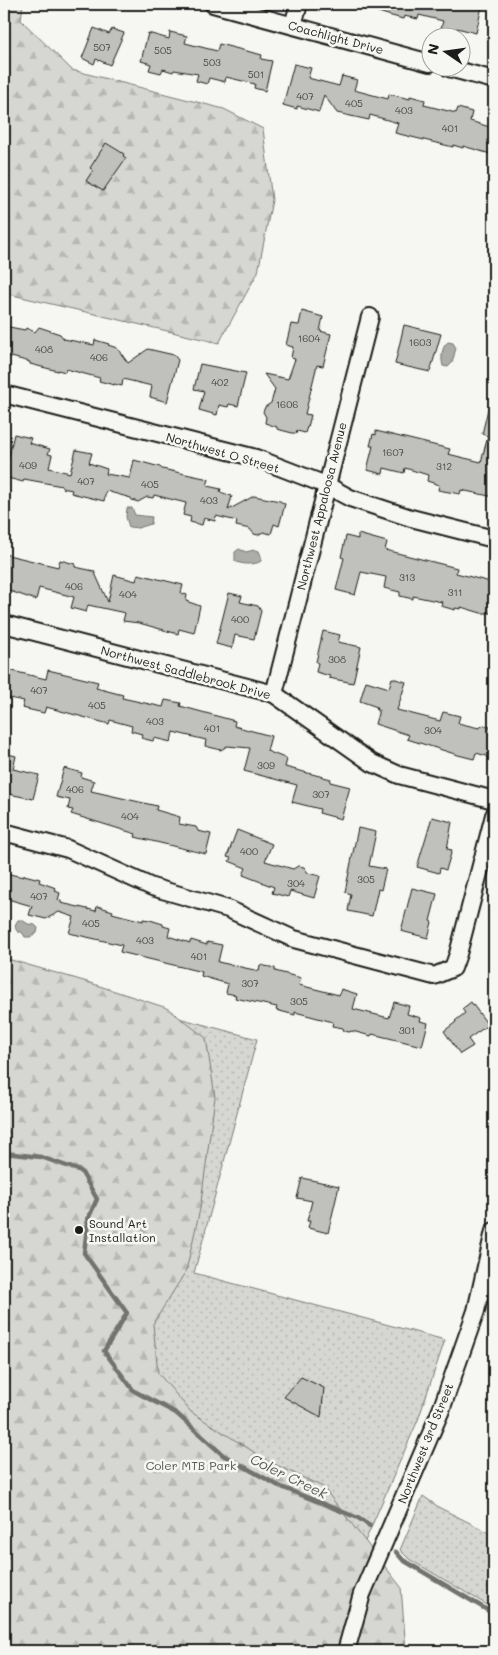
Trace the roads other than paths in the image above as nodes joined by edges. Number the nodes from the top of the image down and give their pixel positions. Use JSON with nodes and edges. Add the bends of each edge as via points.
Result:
{"nodes":[{"id":1,"x":213,"y":4,"type":"edge"},
{"id":2,"x":299,"y":4,"type":"edge"},
{"id":3,"x":293,"y":26,"type":"junction"},
{"id":4,"x":420,"y":60,"type":"edge"},
{"id":5,"x":470,"y":74,"type":"edge"},
{"id":6,"x":494,"y":80,"type":"edge"},
{"id":7,"x":370,"y":317,"type":"dead end"},
{"id":8,"x":4,"y":394,"type":"edge"},
{"id":9,"x":326,"y":485,"type":"junction"},
{"id":10,"x":494,"y":539,"type":"edge"},
{"id":11,"x":4,"y":624,"type":"edge"},
{"id":12,"x":274,"y":694,"type":"junction"},
{"id":13,"x":494,"y":800,"type":"edge"},
{"id":14,"x":494,"y":815,"type":"edge"},
{"id":15,"x":4,"y":832,"type":"edge"},
{"id":16,"x":494,"y":1231,"type":"edge"},
{"id":17,"x":346,"y":1651,"type":"edge"}],
"edges":[{"from":1,"to":3,"type":"street","name":"Coachlight Drive"},
{"from":2,"to":3,"type":"street"},
{"from":3,"to":4,"type":"street","name":"Coachlight Drive"},
{"from":5,"to":6,"type":"street"},
{"from":7,"to":9,"type":"street","name":"Northwest Appaloosa Avenue"},
{"from":8,"to":9,"type":"street","name":"Northwest O Street","via":[[256,458]]},
{"from":9,"to":10,"type":"street","name":"Northwest O Street","via":[[350,498],[411,518]]},
{"from":9,"to":12,"type":"street","name":"Northwest Appaloosa Avenue"},
{"from":11,"to":12,"type":"street","name":"Northwest Saddlebrook Drive"},
{"from":12,"to":13,"type":"street","name":"Northwest Saddlebrook Drive","via":[[372,763],[398,775]]},
{"from":14,"to":15,"type":"street","via":[[453,968],[434,976],[294,939],[228,909],[152,887],[68,849]]},
{"from":16,"to":17,"type":"street","name":"Northwest 3rd Street","via":[[476,1311],[441,1410],[362,1594]]}]}
